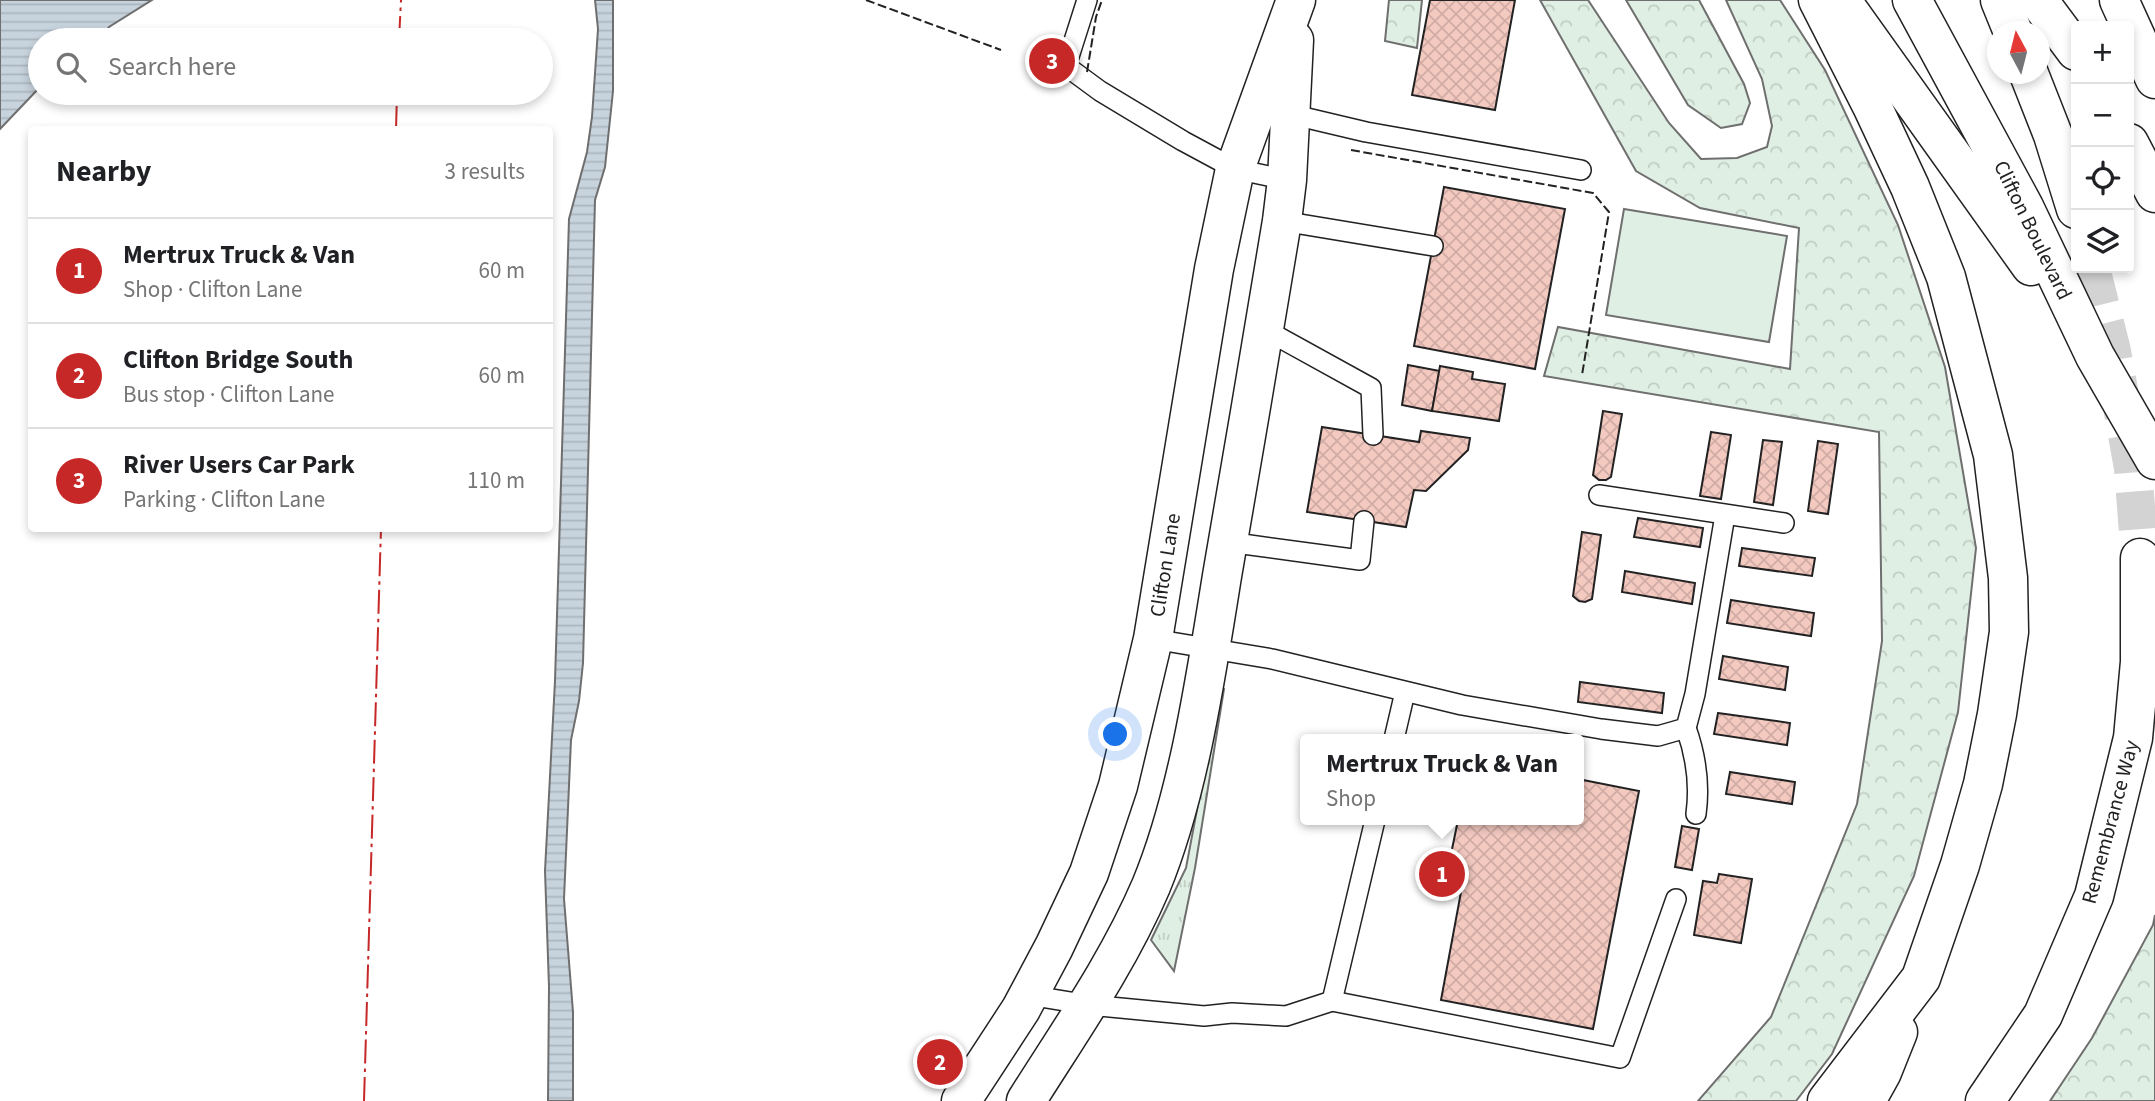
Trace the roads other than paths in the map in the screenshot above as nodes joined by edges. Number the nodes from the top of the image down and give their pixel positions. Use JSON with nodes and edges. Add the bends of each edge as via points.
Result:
{"nodes":[{"id":1,"x":1087,"y":0,"type":"edge"},
{"id":2,"x":1818,"y":0,"type":"edge"},
{"id":3,"x":1841,"y":0,"type":"edge"},
{"id":4,"x":1912,"y":0,"type":"edge"},
{"id":5,"x":2000,"y":0,"type":"edge"},
{"id":6,"x":2038,"y":0,"type":"edge"},
{"id":7,"x":2119,"y":0,"type":"edge"},
{"id":8,"x":1296,"y":1,"type":"edge"},
{"id":9,"x":2009,"y":21,"type":"edge"},
{"id":10,"x":2071,"y":44,"type":"edge"},
{"id":11,"x":2155,"y":79,"type":"edge"},
{"id":12,"x":2033,"y":84,"type":"edge"},
{"id":13,"x":1290,"y":114,"type":"junction"},
{"id":14,"x":2131,"y":147,"type":"edge"},
{"id":15,"x":1235,"y":169,"type":"junction"},
{"id":16,"x":1581,"y":170,"type":"dead end"},
{"id":17,"x":1287,"y":180,"type":"junction"},
{"id":18,"x":2155,"y":192,"type":"edge"},
{"id":19,"x":2071,"y":193,"type":"edge"},
{"id":20,"x":1282,"y":221,"type":"junction"},
{"id":21,"x":1433,"y":246,"type":"dead end"},
{"id":22,"x":1264,"y":329,"type":"junction"},
{"id":23,"x":2095,"y":356,"type":"junction"},
{"id":24,"x":1373,"y":435,"type":"dead end"},
{"id":25,"x":2155,"y":460,"type":"edge"},
{"id":26,"x":1599,"y":495,"type":"dead end"},
{"id":27,"x":1725,"y":515,"type":"junction"},
{"id":28,"x":1364,"y":521,"type":"dead end"},
{"id":29,"x":1784,"y":523,"type":"dead end"},
{"id":30,"x":1228,"y":542,"type":"junction"},
{"id":31,"x":2140,"y":558,"type":"tunnel mouth"},
{"id":32,"x":1153,"y":639,"type":"junction"},
{"id":33,"x":1211,"y":647,"type":"junction"},
{"id":34,"x":1405,"y":692,"type":"junction"},
{"id":35,"x":1686,"y":728,"type":"junction"},
{"id":36,"x":1395,"y":734,"type":"edge"},
{"id":37,"x":1696,"y":814,"type":"dead end"},
{"id":38,"x":1374,"y":825,"type":"edge"},
{"id":39,"x":1676,"y":900,"type":"dead end"},
{"id":40,"x":1921,"y":978,"type":"junction"},
{"id":41,"x":1028,"y":995,"type":"junction"},
{"id":42,"x":1332,"y":1001,"type":"junction"},
{"id":43,"x":1089,"y":1005,"type":"junction"},
{"id":44,"x":2043,"y":1015,"type":"junction"},
{"id":45,"x":961,"y":1101,"type":"edge"},
{"id":46,"x":1026,"y":1101,"type":"edge"},
{"id":47,"x":1827,"y":1101,"type":"edge"},
{"id":48,"x":1866,"y":1101,"type":"edge"},
{"id":49,"x":1985,"y":1101,"type":"edge"},
{"id":50,"x":2005,"y":1101,"type":"edge"}],
"edges":[{"from":1,"to":15,"type":"lane","via":[[1066,66]]},
{"from":2,"to":40,"type":"main road","via":[[1910,187],[1946,276],[1993,455],[2002,519],[2009,632],[1997,714],[1960,865]]},
{"from":3,"to":23,"type":"main road"},
{"from":4,"to":23,"type":"main road","name":"Clifton Boulevard","via":[[2024,207]]},
{"from":5,"to":9,"type":"main road"},
{"from":6,"to":10,"type":"main road"},
{"from":7,"to":11,"type":"main road"},
{"from":8,"to":13,"type":"main road","name":"Clifton Lane"},
{"from":8,"to":15,"type":"main road","name":"Clifton Lane"},
{"from":12,"to":19,"type":"main road"},
{"from":13,"to":16,"type":"lane"},
{"from":13,"to":17,"type":"main road","name":"Clifton Lane"},
{"from":14,"to":18,"type":"main road"},
{"from":15,"to":17,"type":"lane"},
{"from":15,"to":32,"type":"main road","name":"Clifton Lane","via":[[1214,269]]},
{"from":17,"to":20,"type":"main road","name":"Clifton Lane"},
{"from":20,"to":21,"type":"lane"},
{"from":20,"to":22,"type":"main road","name":"Clifton Lane"},
{"from":22,"to":24,"type":"lane","via":[[1371,388]]},
{"from":22,"to":30,"type":"main road","name":"Clifton Lane"},
{"from":23,"to":25,"type":"main road","name":"Clifton Boulevard"},
{"from":26,"to":27,"type":"lane"},
{"from":27,"to":29,"type":"lane"},
{"from":27,"to":35,"type":"lane"},
{"from":28,"to":30,"type":"lane","via":[[1360,561]]},
{"from":30,"to":33,"type":"main road","name":"Clifton Lane"},
{"from":31,"to":44,"type":"main road","name":"Remembrance Way","via":[[2140,662],[2133,738],[2094,896]]},
{"from":32,"to":33,"type":"lane"},
{"from":32,"to":41,"type":"main road","name":"Clifton Lane","via":[[1118,786],[1089,873]]},
{"from":33,"to":34,"type":"lane"},
{"from":33,"to":43,"type":"main road","name":"Clifton Lane","via":[[1178,798],[1156,872]]},
{"from":34,"to":35,"type":"lane","via":[[1601,729],[1658,736]]},
{"from":34,"to":36,"type":"lane"},
{"from":35,"to":37,"type":"lane","via":[[1697,774]]},
{"from":38,"to":42,"type":"lane"},
{"from":39,"to":42,"type":"lane","via":[[1620,1058]]},
{"from":40,"to":47,"type":"main road"},
{"from":40,"to":48,"type":"main road"},
{"from":41,"to":43,"type":"lane"},
{"from":41,"to":45,"type":"main road","name":"Clifton Lane"},
{"from":42,"to":43,"type":"lane","via":[[1286,1016],[1204,1016]]},
{"from":43,"to":46,"type":"main road","name":"Clifton Lane"},
{"from":44,"to":49,"type":"main road","name":"Remembrance Way"},
{"from":44,"to":50,"type":"main road"}]}
